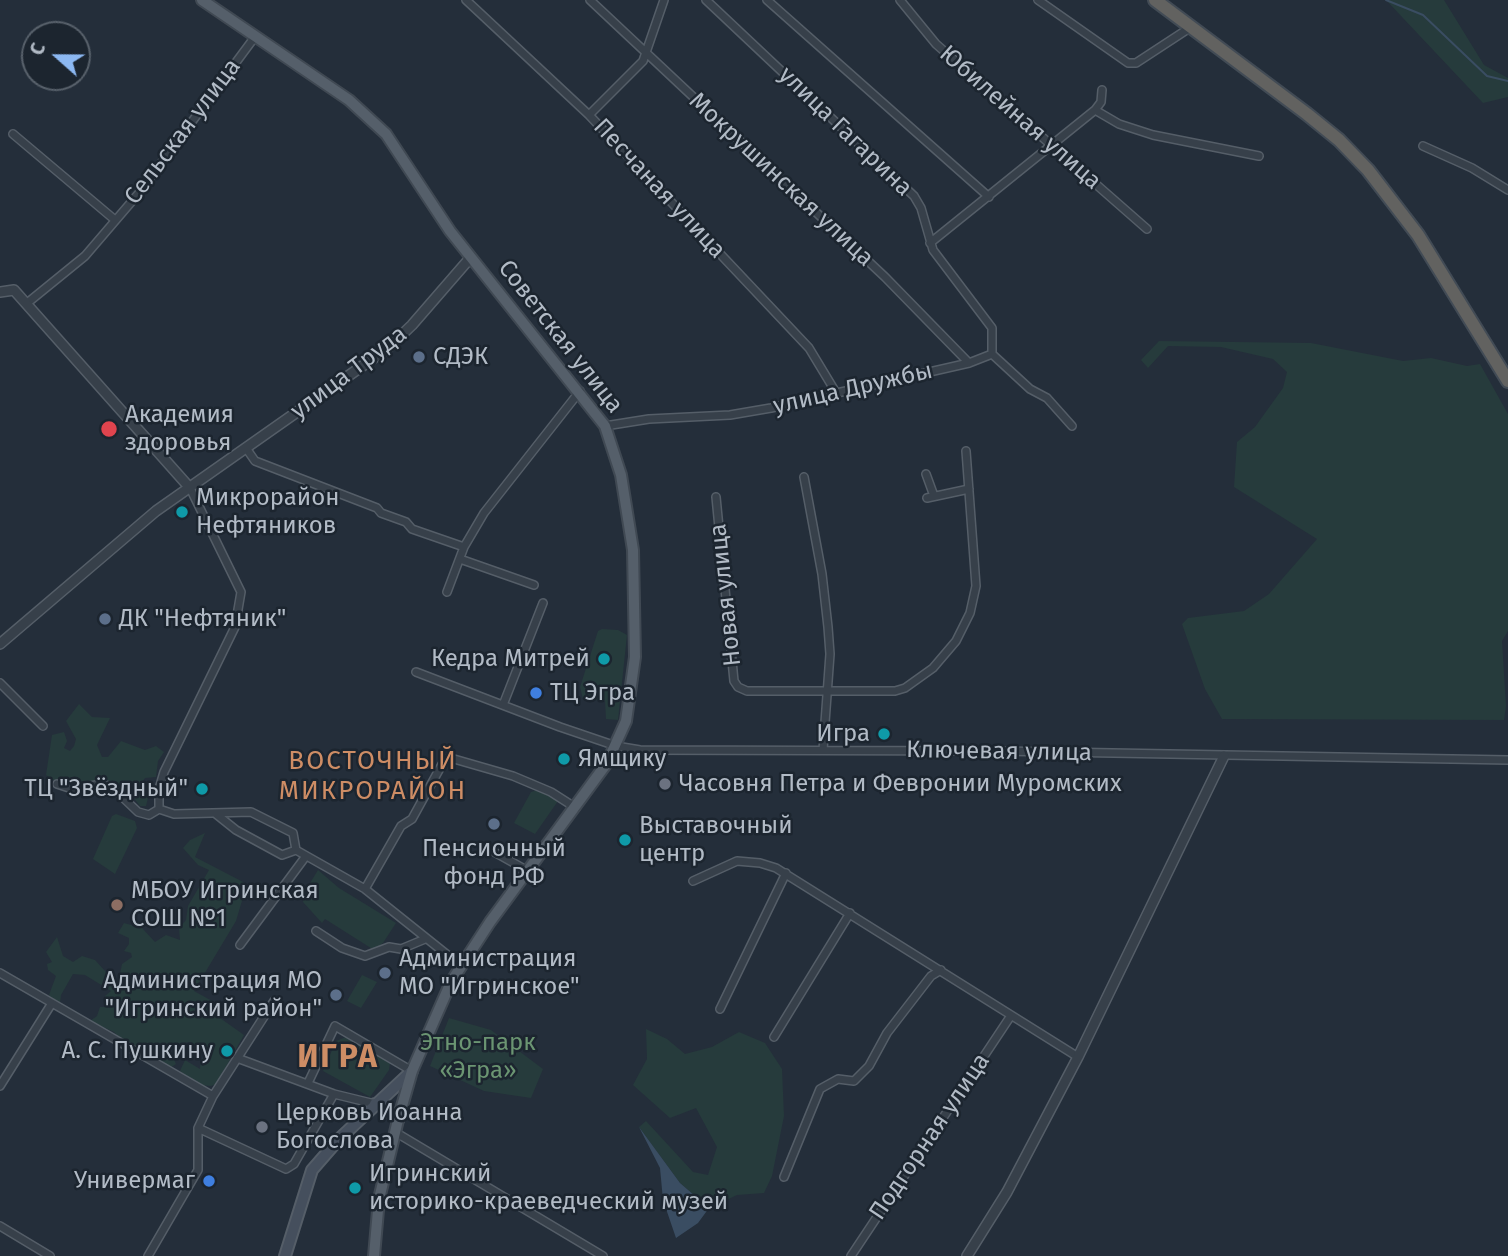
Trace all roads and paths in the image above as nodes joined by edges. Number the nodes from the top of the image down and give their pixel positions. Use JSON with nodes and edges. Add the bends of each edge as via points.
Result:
{"nodes":[{"id":1,"x":467,"y":0,"type":"edge"},
{"id":2,"x":590,"y":0,"type":"edge"},
{"id":3,"x":664,"y":0,"type":"edge"},
{"id":4,"x":706,"y":0,"type":"edge"},
{"id":5,"x":767,"y":0,"type":"edge"},
{"id":6,"x":900,"y":0,"type":"edge"},
{"id":7,"x":1038,"y":0,"type":"edge"},
{"id":8,"x":1155,"y":0,"type":"edge"},
{"id":9,"x":206,"y":1,"type":"edge"},
{"id":10,"x":1191,"y":27,"type":"junction"},
{"id":11,"x":254,"y":38,"type":"junction"},
{"id":12,"x":647,"y":54,"type":"junction"},
{"id":13,"x":1102,"y":90,"type":"dead end"},
{"id":14,"x":1095,"y":110,"type":"junction"},
{"id":15,"x":589,"y":115,"type":"junction"},
{"id":16,"x":13,"y":134,"type":"dead end"},
{"id":17,"x":1423,"y":146,"type":"dead end"},
{"id":18,"x":1053,"y":147,"type":"junction"},
{"id":19,"x":1259,"y":156,"type":"dead end"},
{"id":20,"x":1508,"y":190,"type":"edge"},
{"id":21,"x":989,"y":197,"type":"junction"},
{"id":22,"x":115,"y":220,"type":"junction"},
{"id":23,"x":1147,"y":229,"type":"dead end"},
{"id":24,"x":930,"y":243,"type":"junction"},
{"id":25,"x":471,"y":257,"type":"junction"},
{"id":26,"x":0,"y":292,"type":"edge"},
{"id":27,"x":26,"y":304,"type":"junction"},
{"id":28,"x":992,"y":354,"type":"junction"},
{"id":29,"x":970,"y":363,"type":"junction"},
{"id":30,"x":1508,"y":381,"type":"edge"},
{"id":31,"x":580,"y":391,"type":"junction"},
{"id":32,"x":835,"y":391,"type":"junction"},
{"id":33,"x":605,"y":426,"type":"junction"},
{"id":34,"x":1072,"y":426,"type":"dead end"},
{"id":35,"x":246,"y":448,"type":"junction"},
{"id":36,"x":965,"y":450,"type":"dead end"},
{"id":37,"x":926,"y":474,"type":"dead end"},
{"id":38,"x":804,"y":477,"type":"dead end"},
{"id":39,"x":190,"y":488,"type":"junction"},
{"id":40,"x":969,"y":489,"type":"junction"},
{"id":41,"x":716,"y":497,"type":"dead end"},
{"id":42,"x":464,"y":547,"type":"junction"},
{"id":43,"x":460,"y":559,"type":"junction"},
{"id":44,"x":534,"y":585,"type":"dead end"},
{"id":45,"x":447,"y":592,"type":"dead end"},
{"id":46,"x":543,"y":603,"type":"dead end"},
{"id":47,"x":0,"y":644,"type":"edge"},
{"id":48,"x":416,"y":671,"type":"dead end"},
{"id":49,"x":0,"y":684,"type":"edge"},
{"id":50,"x":827,"y":689,"type":"junction"},
{"id":51,"x":503,"y":705,"type":"junction"},
{"id":52,"x":43,"y":726,"type":"dead end"},
{"id":53,"x":616,"y":746,"type":"junction"},
{"id":54,"x":823,"y":750,"type":"junction"},
{"id":55,"x":1224,"y":756,"type":"junction"},
{"id":56,"x":1508,"y":760,"type":"edge"},
{"id":57,"x":57,"y":785,"type":"dead end"},
{"id":58,"x":159,"y":808,"type":"junction"},
{"id":59,"x":576,"y":808,"type":"junction"},
{"id":60,"x":216,"y":814,"type":"junction"},
{"id":61,"x":487,"y":848,"type":"dead end"},
{"id":62,"x":296,"y":850,"type":"junction"},
{"id":63,"x":306,"y":856,"type":"junction"},
{"id":64,"x":528,"y":871,"type":"junction"},
{"id":65,"x":786,"y":873,"type":"junction"},
{"id":66,"x":693,"y":881,"type":"dead end"},
{"id":67,"x":365,"y":889,"type":"junction"},
{"id":68,"x":850,"y":914,"type":"junction"},
{"id":69,"x":316,"y":931,"type":"dead end"},
{"id":70,"x":425,"y":939,"type":"junction"},
{"id":71,"x":240,"y":945,"type":"dead end"},
{"id":72,"x":460,"y":965,"type":"junction"},
{"id":73,"x":941,"y":970,"type":"junction"},
{"id":74,"x":0,"y":973,"type":"edge"},
{"id":75,"x":274,"y":1001,"type":"dead end"},
{"id":76,"x":52,"y":1003,"type":"junction"},
{"id":77,"x":720,"y":1009,"type":"dead end"},
{"id":78,"x":1010,"y":1017,"type":"junction"},
{"id":79,"x":774,"y":1037,"type":"dead end"},
{"id":80,"x":1078,"y":1057,"type":"junction"},
{"id":81,"x":237,"y":1058,"type":"junction"},
{"id":82,"x":412,"y":1071,"type":"junction"},
{"id":83,"x":307,"y":1083,"type":"junction"},
{"id":84,"x":0,"y":1086,"type":"edge"},
{"id":85,"x":334,"y":1094,"type":"junction"},
{"id":86,"x":213,"y":1097,"type":"junction"},
{"id":87,"x":375,"y":1104,"type":"junction"},
{"id":88,"x":398,"y":1120,"type":"junction"},
{"id":89,"x":198,"y":1129,"type":"junction"},
{"id":90,"x":395,"y":1132,"type":"junction"},
{"id":91,"x":784,"y":1177,"type":"dead end"},
{"id":92,"x":0,"y":1227,"type":"edge"},
{"id":93,"x":50,"y":1256,"type":"edge"},
{"id":94,"x":148,"y":1256,"type":"edge"},
{"id":95,"x":285,"y":1256,"type":"edge"},
{"id":96,"x":374,"y":1256,"type":"edge"},
{"id":97,"x":603,"y":1256,"type":"edge"},
{"id":98,"x":851,"y":1256,"type":"edge"},
{"id":99,"x":967,"y":1256,"type":"edge"}],
"edges":[{"from":1,"to":15,"type":"street","name":"Песчаная улица"},
{"from":2,"to":12,"type":"street","name":"Мокрушинская улица"},
{"from":3,"to":12,"type":"street"},
{"from":4,"to":24,"type":"street","name":"улица Гагарина","via":[[914,196]]},
{"from":5,"to":21,"type":"street"},
{"from":6,"to":18,"type":"street","name":"Юбилейная улица","via":[[936,44]]},
{"from":7,"to":10,"type":"street","via":[[1128,63]]},
{"from":8,"to":10,"type":"highway"},
{"from":9,"to":11,"type":"main road","name":"Советская улица"},
{"from":10,"to":30,"type":"highway","via":[[1329,131],[1368,170],[1418,235]]},
{"from":11,"to":22,"type":"street","name":"Сельская улица"},
{"from":11,"to":25,"type":"main road","name":"Советская улица","via":[[369,117],[408,164]]},
{"from":12,"to":15,"type":"street"},
{"from":12,"to":29,"type":"street","name":"Мокрушинская улица"},
{"from":13,"to":14,"type":"street"},
{"from":14,"to":18,"type":"street"},
{"from":14,"to":19,"type":"street","via":[[1153,135]]},
{"from":15,"to":32,"type":"street","name":"Песчаная улица","via":[[809,348]]},
{"from":16,"to":22,"type":"street","name":"Сельская улица"},
{"from":17,"to":20,"type":"street","via":[[1472,167]]},
{"from":18,"to":21,"type":"street"},
{"from":18,"to":23,"type":"street","name":"Юбилейная улица"},
{"from":21,"to":24,"type":"street"},
{"from":22,"to":27,"type":"street","via":[[75,266]]},
{"from":24,"to":28,"type":"street","name":"улица Гагарина","via":[[992,328]]},
{"from":25,"to":31,"type":"main road","name":"Советская улица"},
{"from":25,"to":35,"type":"street","name":"улица Труда","via":[[388,348]]},
{"from":26,"to":27,"type":"street","via":[[14,290]]},
{"from":27,"to":39,"type":"street"},
{"from":28,"to":29,"type":"street","name":"улица Дружбы"},
{"from":28,"to":34,"type":"street","via":[[1030,389],[1047,398]]},
{"from":29,"to":32,"type":"street","name":"улица Дружбы"},
{"from":31,"to":33,"type":"main road","name":"Советская улица"},
{"from":31,"to":42,"type":"street","via":[[484,513]]},
{"from":32,"to":33,"type":"street","name":"улица Дружбы","via":[[730,415]]},
{"from":33,"to":53,"type":"main road","name":"Советская улица","via":[[621,475],[633,550],[635,657],[626,721]]},
{"from":35,"to":39,"type":"street","name":"улица Труда"},
{"from":35,"to":42,"type":"street","via":[[255,461]]},
{"from":36,"to":40,"type":"street"},
{"from":37,"to":40,"type":"street","via":[[931,497]]},
{"from":38,"to":50,"type":"street","via":[[828,627]]},
{"from":39,"to":47,"type":"street","name":"улица Труда","via":[[146,519]]},
{"from":39,"to":58,"type":"street","via":[[241,592],[235,626],[164,772]]},
{"from":40,"to":50,"type":"street","via":[[976,586],[970,613],[956,641],[933,668],[905,688]]},
{"from":41,"to":50,"type":"street","name":"Новая улица","via":[[734,681],[741,690]]},
{"from":42,"to":43,"type":"street"},
{"from":43,"to":44,"type":"street"},
{"from":43,"to":45,"type":"street"},
{"from":46,"to":51,"type":"street"},
{"from":48,"to":51,"type":"street"},
{"from":49,"to":52,"type":"street"},
{"from":50,"to":54,"type":"street"},
{"from":51,"to":53,"type":"street"},
{"from":53,"to":54,"type":"street","name":"Ключевая улица","via":[[640,750]]},
{"from":53,"to":59,"type":"main road","name":"Советская улица"},
{"from":54,"to":55,"type":"street","name":"Ключевая улица"},
{"from":55,"to":56,"type":"street","name":"Ключевая улица"},
{"from":55,"to":80,"type":"street"},
{"from":57,"to":58,"type":"street","via":[[72,789],[108,785],[138,812],[149,815]]},
{"from":58,"to":60,"type":"street","via":[[166,814]]},
{"from":59,"to":64,"type":"main road","name":"Советская улица"},
{"from":59,"to":67,"type":"street","via":[[513,776],[445,759]]},
{"from":60,"to":62,"type":"street","via":[[282,855]]},
{"from":60,"to":62,"type":"street","via":[[251,812],[293,833]]},
{"from":61,"to":64,"type":"street"},
{"from":62,"to":63,"type":"street"},
{"from":63,"to":67,"type":"street"},
{"from":63,"to":71,"type":"street"},
{"from":64,"to":72,"type":"main road","name":"Советская улица"},
{"from":65,"to":66,"type":"street","via":[[760,863],[737,862]]},
{"from":65,"to":68,"type":"street"},
{"from":65,"to":77,"type":"street"},
{"from":67,"to":70,"type":"street"},
{"from":68,"to":73,"type":"street"},
{"from":68,"to":79,"type":"street"},
{"from":69,"to":70,"type":"street","via":[[365,956]]},
{"from":70,"to":72,"type":"street"},
{"from":72,"to":82,"type":"main road","name":"Советская улица"},
{"from":73,"to":78,"type":"street"},
{"from":73,"to":91,"type":"street","via":[[887,1033],[869,1066],[854,1081],[838,1079],[820,1089]]},
{"from":74,"to":76,"type":"street"},
{"from":75,"to":81,"type":"street"},
{"from":76,"to":84,"type":"street"},
{"from":76,"to":86,"type":"street"},
{"from":78,"to":80,"type":"street"},
{"from":78,"to":98,"type":"street","name":"Подгорная улица"},
{"from":80,"to":99,"type":"street","via":[[1007,1192]]},
{"from":81,"to":83,"type":"street"},
{"from":81,"to":86,"type":"street"},
{"from":82,"to":83,"type":"street","via":[[335,1026]]},
{"from":82,"to":87,"type":"main road"},
{"from":82,"to":88,"type":"main road","name":"Советская улица"},
{"from":83,"to":85,"type":"street"},
{"from":85,"to":87,"type":"street"},
{"from":85,"to":89,"type":"street","via":[[294,1164],[286,1169]]},
{"from":86,"to":89,"type":"street"},
{"from":87,"to":88,"type":"main road"},
{"from":87,"to":95,"type":"main road","via":[[312,1170]]},
{"from":88,"to":90,"type":"main road","name":"Советская улица"},
{"from":89,"to":94,"type":"street","via":[[198,1170]]},
{"from":90,"to":96,"type":"main road","name":"Советская улица","via":[[379,1199]]},
{"from":90,"to":97,"type":"street"},
{"from":92,"to":93,"type":"street"}]}
